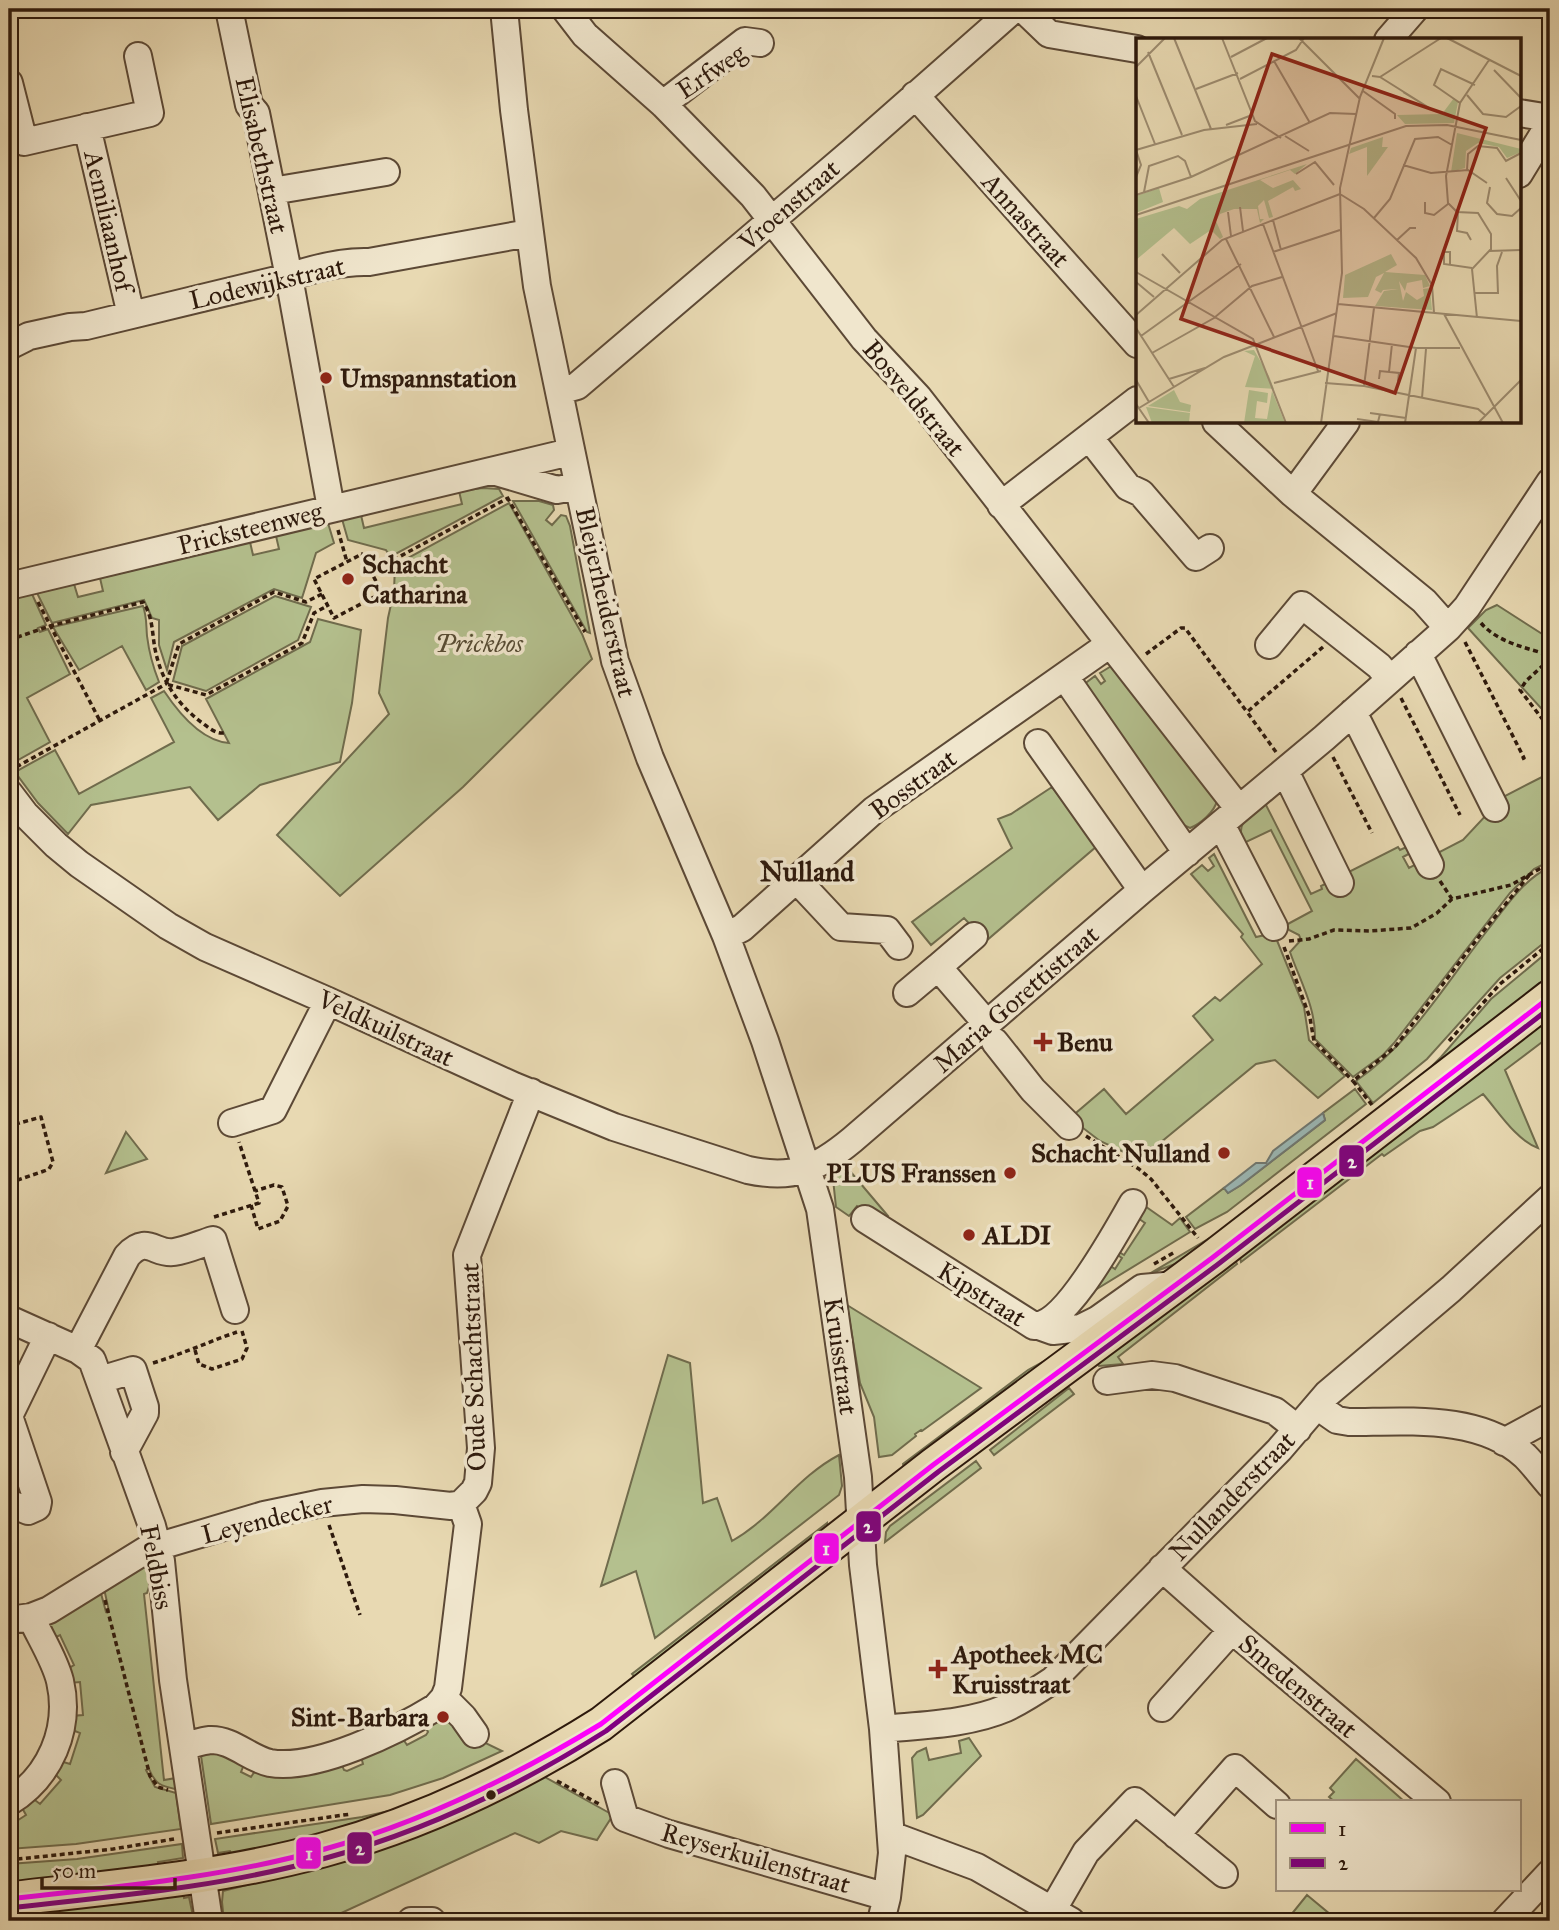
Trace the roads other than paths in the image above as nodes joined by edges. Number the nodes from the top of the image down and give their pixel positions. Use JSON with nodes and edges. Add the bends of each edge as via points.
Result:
{"nodes":[{"id":1,"x":229,"y":9,"type":"edge"},
{"id":2,"x":504,"y":9,"type":"edge"},
{"id":3,"x":565,"y":9,"type":"edge"},
{"id":4,"x":1014,"y":9,"type":"edge"},
{"id":5,"x":1023,"y":9,"type":"edge"},
{"id":6,"x":1415,"y":9,"type":"edge"},
{"id":7,"x":1390,"y":38,"type":"edge"},
{"id":8,"x":760,"y":43,"type":"dead end"},
{"id":9,"x":1136,"y":50,"type":"edge"},
{"id":10,"x":138,"y":56,"type":"dead end"},
{"id":11,"x":9,"y":83,"type":"edge"},
{"id":12,"x":915,"y":96,"type":"junction"},
{"id":13,"x":663,"y":104,"type":"junction"},
{"id":14,"x":1520,"y":113,"type":"edge"},
{"id":15,"x":1550,"y":118,"type":"edge"},
{"id":16,"x":1550,"y":123,"type":"edge"},
{"id":17,"x":87,"y":127,"type":"junction"},
{"id":18,"x":386,"y":172,"type":"dead end"},
{"id":19,"x":1520,"y":172,"type":"edge"},
{"id":20,"x":272,"y":191,"type":"junction"},
{"id":21,"x":772,"y":220,"type":"junction"},
{"id":22,"x":529,"y":233,"type":"junction"},
{"id":23,"x":289,"y":277,"type":"junction"},
{"id":24,"x":131,"y":315,"type":"junction"},
{"id":25,"x":1136,"y":343,"type":"edge"},
{"id":26,"x":9,"y":346,"type":"edge"},
{"id":27,"x":559,"y":391,"type":"junction"},
{"id":28,"x":1136,"y":401,"type":"edge"},
{"id":29,"x":1218,"y":424,"type":"edge"},
{"id":30,"x":1345,"y":424,"type":"edge"},
{"id":31,"x":1089,"y":437,"type":"junction"},
{"id":32,"x":570,"y":452,"type":"junction"},
{"id":33,"x":492,"y":471,"type":"junction"},
{"id":34,"x":1550,"y":482,"type":"edge"},
{"id":35,"x":578,"y":486,"type":"junction"},
{"id":36,"x":1293,"y":494,"type":"junction"},
{"id":37,"x":1001,"y":505,"type":"junction"},
{"id":38,"x":331,"y":508,"type":"junction"},
{"id":39,"x":1210,"y":548,"type":"dead end"},
{"id":40,"x":20,"y":584,"type":"edge"},
{"id":41,"x":1456,"y":619,"type":"junction"},
{"id":42,"x":1111,"y":644,"type":"junction"},
{"id":43,"x":1269,"y":645,"type":"dead end"},
{"id":44,"x":1418,"y":654,"type":"junction"},
{"id":45,"x":1065,"y":677,"type":"junction"},
{"id":46,"x":1390,"y":678,"type":"junction"},
{"id":47,"x":1353,"y":712,"type":"junction"},
{"id":48,"x":1038,"y":743,"type":"dead end"},
{"id":49,"x":1285,"y":771,"type":"junction"},
{"id":50,"x":9,"y":793,"type":"edge"},
{"id":51,"x":1495,"y":808,"type":"dead end"},
{"id":52,"x":1230,"y":816,"type":"junction"},
{"id":53,"x":1187,"y":853,"type":"junction"},
{"id":54,"x":1430,"y":865,"type":"dead end"},
{"id":55,"x":797,"y":880,"type":"junction"},
{"id":56,"x":1340,"y":883,"type":"dead end"},
{"id":57,"x":1142,"y":890,"type":"junction"},
{"id":58,"x":1278,"y":934,"type":"road end"},
{"id":59,"x":726,"y":936,"type":"junction"},
{"id":60,"x":974,"y":936,"type":"dead end"},
{"id":61,"x":899,"y":946,"type":"dead end"},
{"id":62,"x":938,"y":967,"type":"junction"},
{"id":63,"x":907,"y":993,"type":"dead end"},
{"id":64,"x":1550,"y":997,"type":"edge"},
{"id":65,"x":328,"y":1001,"type":"junction"},
{"id":66,"x":991,"y":1033,"type":"junction"},
{"id":67,"x":531,"y":1092,"type":"junction"},
{"id":68,"x":232,"y":1123,"type":"road end"},
{"id":69,"x":1069,"y":1126,"type":"road end"},
{"id":70,"x":807,"y":1169,"type":"junction"},
{"id":71,"x":1550,"y":1198,"type":"edge"},
{"id":72,"x":1133,"y":1203,"type":"dead end"},
{"id":73,"x":864,"y":1219,"type":"dead end"},
{"id":74,"x":1176,"y":1285,"type":"junction"},
{"id":75,"x":9,"y":1319,"type":"edge"},
{"id":76,"x":238,"y":1320,"type":"road end"},
{"id":77,"x":1039,"y":1326,"type":"junction"},
{"id":78,"x":48,"y":1336,"type":"junction"},
{"id":79,"x":78,"y":1350,"type":"junction"},
{"id":80,"x":100,"y":1380,"type":"junction"},
{"id":81,"x":1107,"y":1381,"type":"dead end"},
{"id":82,"x":1317,"y":1406,"type":"junction"},
{"id":83,"x":9,"y":1416,"type":"edge"},
{"id":84,"x":1550,"y":1417,"type":"edge"},
{"id":85,"x":1298,"y":1429,"type":"junction"},
{"id":86,"x":1504,"y":1442,"type":"junction"},
{"id":87,"x":124,"y":1452,"type":"junction"},
{"id":88,"x":1550,"y":1485,"type":"edge"},
{"id":89,"x":9,"y":1503,"type":"edge"},
{"id":90,"x":461,"y":1504,"type":"junction"},
{"id":91,"x":860,"y":1521,"type":"junction"},
{"id":92,"x":157,"y":1547,"type":"junction"},
{"id":93,"x":1162,"y":1568,"type":"junction"},
{"id":94,"x":20,"y":1619,"type":"edge"},
{"id":95,"x":1231,"y":1630,"type":"junction"},
{"id":96,"x":444,"y":1699,"type":"junction"},
{"id":97,"x":1162,"y":1708,"type":"dead end"},
{"id":98,"x":883,"y":1729,"type":"junction"},
{"id":99,"x":475,"y":1734,"type":"dead end"},
{"id":100,"x":184,"y":1746,"type":"junction"},
{"id":101,"x":615,"y":1783,"type":"dead end"},
{"id":102,"x":1435,"y":1800,"type":"edge"},
{"id":103,"x":9,"y":1802,"type":"edge"},
{"id":104,"x":1276,"y":1804,"type":"edge"},
{"id":105,"x":891,"y":1835,"type":"junction"},
{"id":106,"x":1176,"y":1835,"type":"junction"},
{"id":107,"x":202,"y":1874,"type":"junction"},
{"id":108,"x":1224,"y":1874,"type":"dead end"},
{"id":109,"x":1534,"y":1880,"type":"edge"},
{"id":110,"x":9,"y":1899,"type":"edge"},
{"id":111,"x":884,"y":1909,"type":"edge"},
{"id":112,"x":1061,"y":1916,"type":"edge"},
{"id":113,"x":209,"y":1921,"type":"edge"},
{"id":114,"x":411,"y":1921,"type":"edge"},
{"id":115,"x":432,"y":1921,"type":"edge"},
{"id":116,"x":1505,"y":1921,"type":"edge"}],
"edges":[{"from":1,"to":20,"type":"street","name":"Elisabethstraat","via":[[248,105],[256,113]]},
{"from":2,"to":22,"type":"street","name":"Bleijerheiderstraat"},
{"from":3,"to":13,"type":"street","name":"Bosveldstraat","via":[[585,35]]},
{"from":4,"to":12,"type":"street","name":"Vroenstraat"},
{"from":5,"to":9,"type":"street","via":[[1049,34]]},
{"from":6,"to":7,"type":"street"},
{"from":8,"to":13,"type":"street","name":"Erfweg","via":[[745,41]]},
{"from":10,"to":17,"type":"street","name":"Aemiliaanhof","via":[[150,113]]},
{"from":11,"to":17,"type":"street","name":"Aemiliaanhof","via":[[24,142]]},
{"from":12,"to":21,"type":"street","name":"Vroenstraat"},
{"from":12,"to":25,"type":"street","name":"Annastraat"},
{"from":13,"to":21,"type":"street","name":"Bosveldstraat"},
{"from":14,"to":15,"type":"street"},
{"from":16,"to":19,"type":"street"},
{"from":17,"to":24,"type":"street","name":"Aemiliaanhof"},
{"from":18,"to":20,"type":"street"},
{"from":20,"to":23,"type":"street","name":"Elisabethstraat"},
{"from":21,"to":27,"type":"street","name":"Vroenstraat","via":[[577,386]]},
{"from":21,"to":37,"type":"street","name":"Bosveldstraat"},
{"from":22,"to":23,"type":"street","name":"Lodewijkstraat"},
{"from":22,"to":27,"type":"street","name":"Bleijerheiderstraat"},
{"from":23,"to":24,"type":"street","name":"Lodewijkstraat"},
{"from":23,"to":38,"type":"street","name":"Elisabethstraat"},
{"from":24,"to":26,"type":"street","name":"Lodewijkstraat","via":[[29,336]]},
{"from":27,"to":32,"type":"street","name":"Bleijerheiderstraat"},
{"from":28,"to":31,"type":"street"},
{"from":29,"to":36,"type":"street"},
{"from":30,"to":36,"type":"street"},
{"from":31,"to":37,"type":"street"},
{"from":31,"to":39,"type":"street","via":[[1128,486],[1141,493],[1196,557]]},
{"from":32,"to":33,"type":"street","name":"Pricksteenweg"},
{"from":32,"to":35,"type":"street","name":"Bleijerheiderstraat"},
{"from":33,"to":35,"type":"street","name":"Pricksteenweg","via":[[557,490]]},
{"from":33,"to":38,"type":"street","name":"Pricksteenweg"},
{"from":34,"to":41,"type":"street","name":"Maria Gorettistraat"},
{"from":35,"to":59,"type":"street","name":"Bleijerheiderstraat","via":[[615,661],[630,708]]},
{"from":36,"to":41,"type":"street","via":[[1424,601]]},
{"from":37,"to":42,"type":"street","name":"Bosveldstraat"},
{"from":38,"to":40,"type":"street","name":"Pricksteenweg"},
{"from":41,"to":44,"type":"street","name":"Maria Gorettistraat"},
{"from":42,"to":45,"type":"street","name":"Bosstraat"},
{"from":42,"to":52,"type":"street","name":"Bosveldstraat"},
{"from":43,"to":46,"type":"street","via":[[1302,605]]},
{"from":44,"to":46,"type":"street","name":"Maria Gorettistraat"},
{"from":44,"to":51,"type":"street"},
{"from":45,"to":53,"type":"street"},
{"from":45,"to":55,"type":"street","name":"Bosstraat","via":[[874,810]]},
{"from":46,"to":47,"type":"street","name":"Maria Gorettistraat"},
{"from":47,"to":49,"type":"street","name":"Maria Gorettistraat"},
{"from":47,"to":54,"type":"street"},
{"from":48,"to":57,"type":"street"},
{"from":49,"to":52,"type":"street","name":"Maria Gorettistraat"},
{"from":49,"to":56,"type":"street"},
{"from":50,"to":65,"type":"street","name":"Veldkuilstraat","via":[[56,845],[168,926]]},
{"from":52,"to":53,"type":"street","name":"Maria Gorettistraat"},
{"from":52,"to":58,"type":"street"},
{"from":53,"to":57,"type":"street","name":"Maria Gorettistraat"},
{"from":55,"to":59,"type":"street","name":"Bosstraat","via":[[742,928]]},
{"from":55,"to":61,"type":"street","via":[[841,927],[887,930]]},
{"from":57,"to":66,"type":"street","name":"Maria Gorettistraat"},
{"from":59,"to":70,"type":"street","name":"Bleijerheiderstraat"},
{"from":60,"to":62,"type":"street"},
{"from":62,"to":63,"type":"street"},
{"from":62,"to":66,"type":"street"},
{"from":64,"to":74,"type":"main road"},
{"from":65,"to":67,"type":"street","name":"Veldkuilstraat"},
{"from":65,"to":68,"type":"street","via":[[273,1110]]},
{"from":66,"to":69,"type":"street","via":[[1033,1090]]},
{"from":66,"to":70,"type":"street","name":"Maria Gorettistraat","via":[[838,1152]]},
{"from":67,"to":70,"type":"street","name":"Veldkuilstraat","via":[[614,1127],[748,1170],[784,1175]]},
{"from":67,"to":90,"type":"street","name":"Oude Schachtstraat","via":[[467,1255],[481,1448],[478,1483]]},
{"from":70,"to":91,"type":"street","name":"Kruisstraat","via":[[823,1225]]},
{"from":71,"to":82,"type":"street","name":"Nullanderstraat"},
{"from":72,"to":77,"type":"street","name":"Kipstraat","via":[[1069,1304]]},
{"from":73,"to":77,"type":"street","name":"Kipstraat"},
{"from":74,"to":77,"type":"street","via":[[1143,1288],[1081,1328],[1052,1331]]},
{"from":74,"to":91,"type":"main road"},
{"from":75,"to":78,"type":"street","name":"Feldbiss"},
{"from":76,"to":79,"type":"street","via":[[213,1240],[171,1253],[148,1245],[127,1255]]},
{"from":78,"to":79,"type":"street","name":"Feldbiss"},
{"from":78,"to":83,"type":"street"},
{"from":79,"to":80,"type":"street","name":"Feldbiss","via":[[92,1360]]},
{"from":80,"to":87,"type":"street","name":"Feldbiss"},
{"from":80,"to":87,"type":"street","via":[[133,1370],[146,1410]]},
{"from":81,"to":85,"type":"street","via":[[1152,1375],[1175,1378],[1275,1411]]},
{"from":82,"to":85,"type":"street","name":"Nullanderstraat"},
{"from":82,"to":86,"type":"street","via":[[1338,1420],[1443,1422]]},
{"from":83,"to":89,"type":"street","via":[[38,1502],[28,1511]]},
{"from":84,"to":86,"type":"street"},
{"from":85,"to":93,"type":"street","name":"Nullanderstraat"},
{"from":86,"to":88,"type":"street","via":[[1525,1455]]},
{"from":87,"to":92,"type":"street","name":"Feldbiss"},
{"from":90,"to":92,"type":"street","name":"Leyendecker","via":[[363,1499],[322,1503]]},
{"from":90,"to":96,"type":"street","name":"Oude Schachtstraat","via":[[468,1524]]},
{"from":91,"to":98,"type":"street","name":"Kruisstraat"},
{"from":91,"to":107,"type":"main road","via":[[601,1724],[532,1766],[427,1816],[369,1836],[276,1861]]},
{"from":92,"to":94,"type":"street","name":"Leyendecker","via":[[49,1610]]},
{"from":92,"to":100,"type":"street","name":"Feldbiss"},
{"from":93,"to":95,"type":"street","name":"Smedenstraat"},
{"from":93,"to":98,"type":"street","name":"Nullanderstraat","via":[[1053,1680],[1027,1697],[974,1717]]},
{"from":94,"to":103,"type":"street","via":[[60,1681],[63,1719],[48,1765]]},
{"from":95,"to":97,"type":"street"},
{"from":95,"to":102,"type":"street","name":"Smedenstraat"},
{"from":96,"to":99,"type":"street"},
{"from":96,"to":100,"type":"street","via":[[425,1714],[373,1738],[298,1764],[267,1762],[213,1740]]},
{"from":98,"to":105,"type":"street","name":"Kruisstraat"},
{"from":100,"to":107,"type":"street","name":"Feldbiss"},
{"from":101,"to":111,"type":"street","name":"Reyserkuilenstraat","via":[[625,1818]]},
{"from":104,"to":106,"type":"street","via":[[1235,1768]]},
{"from":105,"to":111,"type":"street","name":"Kruisstraat"},
{"from":105,"to":112,"type":"street","via":[[976,1867]]},
{"from":106,"to":108,"type":"street"},
{"from":106,"to":112,"type":"street","via":[[1135,1801],[1086,1852]]},
{"from":107,"to":110,"type":"main road"},
{"from":107,"to":113,"type":"street","name":"Feldbiss"},
{"from":109,"to":116,"type":"street"},
{"from":114,"to":115,"type":"street"}]}
